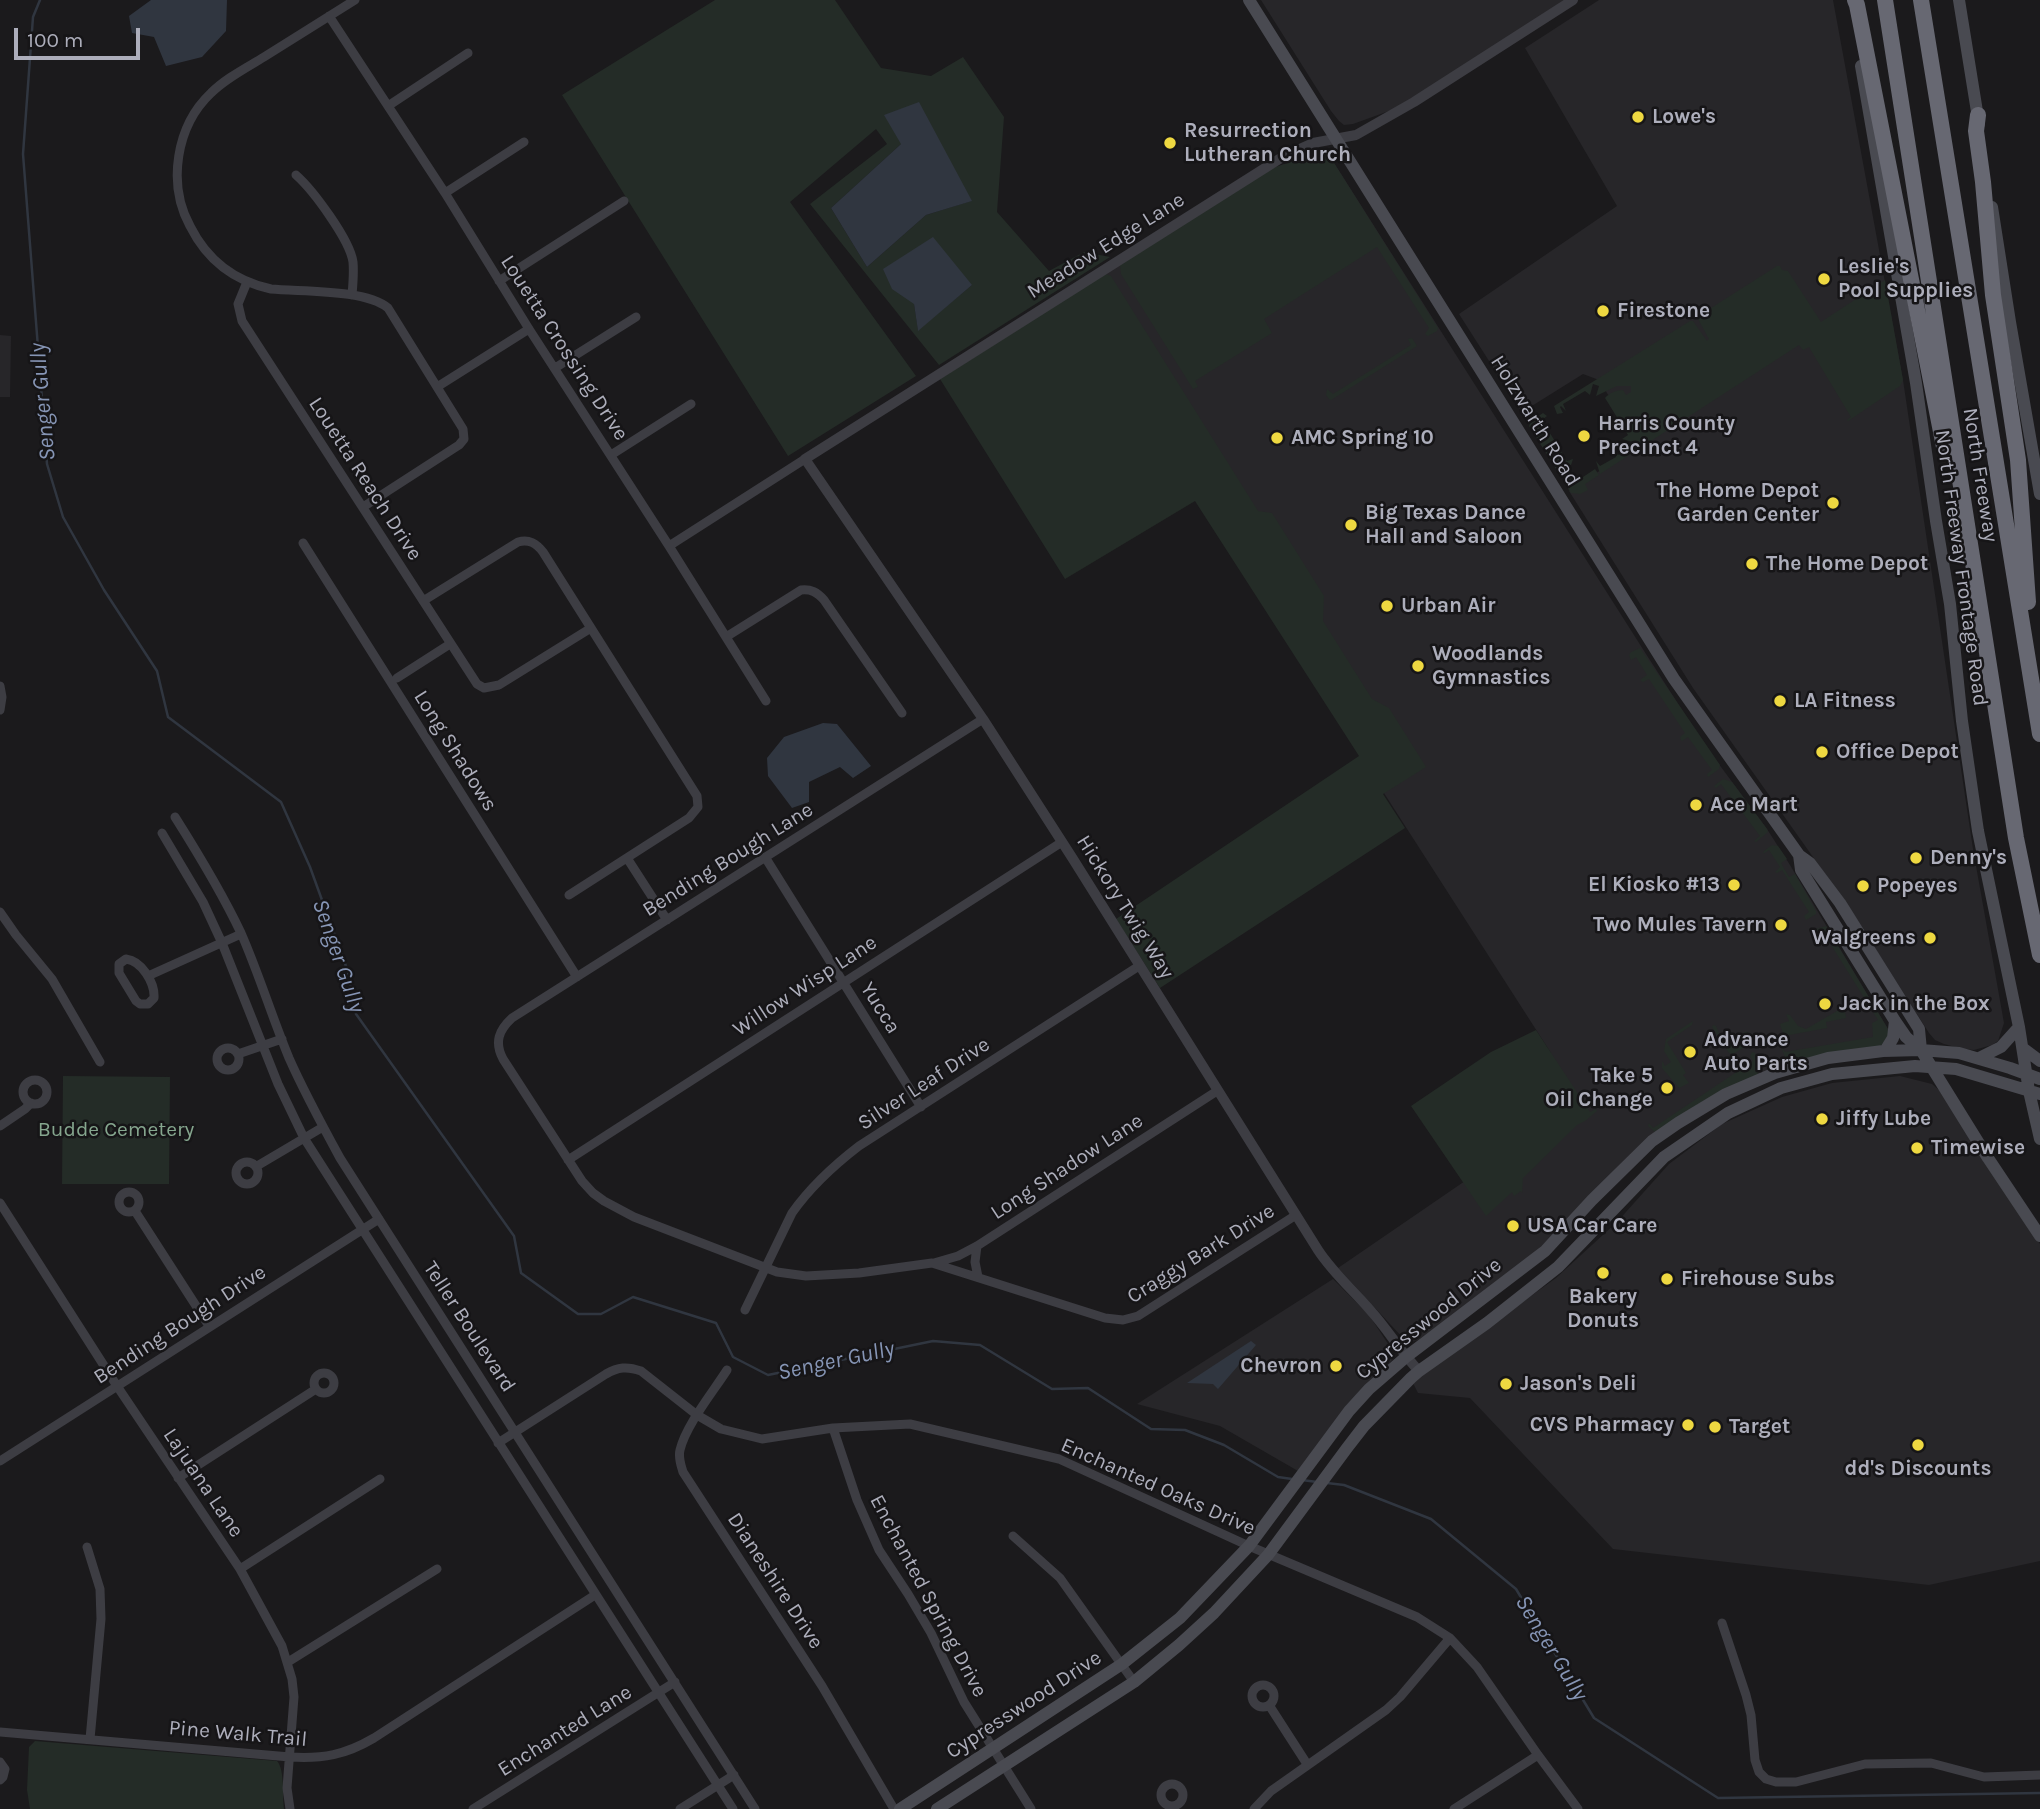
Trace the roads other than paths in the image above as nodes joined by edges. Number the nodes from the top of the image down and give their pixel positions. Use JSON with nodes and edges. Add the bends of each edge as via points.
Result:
{"nodes":[{"id":1,"x":355,"y":0,"type":"edge"},
{"id":2,"x":1249,"y":0,"type":"edge"},
{"id":3,"x":1573,"y":0,"type":"edge"},
{"id":4,"x":1852,"y":0,"type":"edge"},
{"id":5,"x":1885,"y":0,"type":"edge"},
{"id":6,"x":1921,"y":0,"type":"edge"},
{"id":7,"x":1959,"y":0,"type":"edge"},
{"id":8,"x":330,"y":16,"type":"junction"},
{"id":9,"x":468,"y":53,"type":"dead end"},
{"id":10,"x":388,"y":106,"type":"junction"},
{"id":11,"x":1978,"y":115,"type":"junction"},
{"id":12,"x":1335,"y":138,"type":"junction"},
{"id":13,"x":524,"y":142,"type":"dead end"},
{"id":14,"x":296,"y":175,"type":"dead end"},
{"id":15,"x":445,"y":193,"type":"junction"},
{"id":16,"x":624,"y":201,"type":"dead end"},
{"id":17,"x":499,"y":281,"type":"junction"},
{"id":18,"x":247,"y":282,"type":"junction"},
{"id":19,"x":352,"y":295,"type":"junction"},
{"id":20,"x":636,"y":317,"type":"dead end"},
{"id":21,"x":529,"y":328,"type":"junction"},
{"id":22,"x":555,"y":368,"type":"junction"},
{"id":23,"x":437,"y":387,"type":"junction"},
{"id":24,"x":691,"y":404,"type":"dead end"},
{"id":25,"x":611,"y":455,"type":"junction"},
{"id":26,"x":805,"y":459,"type":"junction"},
{"id":27,"x":2040,"y":494,"type":"edge"},
{"id":28,"x":363,"y":507,"type":"junction"},
{"id":29,"x":303,"y":543,"type":"dead end"},
{"id":30,"x":669,"y":545,"type":"junction"},
{"id":31,"x":423,"y":601,"type":"junction"},
{"id":32,"x":591,"y":628,"type":"junction"},
{"id":33,"x":1983,"y":631,"type":"junction"},
{"id":34,"x":726,"y":637,"type":"junction"},
{"id":35,"x":450,"y":644,"type":"junction"},
{"id":36,"x":397,"y":678,"type":"dead end"},
{"id":37,"x":0,"y":686,"type":"edge"},
{"id":38,"x":766,"y":701,"type":"dead end"},
{"id":39,"x":0,"y":710,"type":"edge"},
{"id":40,"x":902,"y":713,"type":"dead end"},
{"id":41,"x":2037,"y":713,"type":"junction"},
{"id":42,"x":983,"y":719,"type":"junction"},
{"id":43,"x":2040,"y":734,"type":"edge"},
{"id":44,"x":175,"y":817,"type":"dead end"},
{"id":45,"x":162,"y":833,"type":"dead end"},
{"id":46,"x":1062,"y":842,"type":"junction"},
{"id":47,"x":192,"y":844,"type":"junction"},
{"id":48,"x":175,"y":854,"type":"junction"},
{"id":49,"x":1798,"y":855,"type":"junction"},
{"id":50,"x":765,"y":857,"type":"junction"},
{"id":51,"x":627,"y":858,"type":"junction"},
{"id":52,"x":569,"y":895,"type":"dead end"},
{"id":53,"x":0,"y":912,"type":"edge"},
{"id":54,"x":667,"y":920,"type":"junction"},
{"id":55,"x":241,"y":934,"type":"junction"},
{"id":56,"x":222,"y":943,"type":"junction"},
{"id":57,"x":2040,"y":955,"type":"edge"},
{"id":58,"x":1139,"y":966,"type":"junction"},
{"id":59,"x":148,"y":976,"type":"junction"},
{"id":60,"x":577,"y":977,"type":"junction"},
{"id":61,"x":843,"y":982,"type":"junction"},
{"id":62,"x":1895,"y":1021,"type":"junction"},
{"id":63,"x":2019,"y":1027,"type":"junction"},
{"id":64,"x":282,"y":1038,"type":"junction"},
{"id":65,"x":262,"y":1045,"type":"junction"},
{"id":66,"x":2024,"y":1049,"type":"junction"},
{"id":67,"x":1921,"y":1050,"type":"junction"},
{"id":68,"x":1885,"y":1051,"type":"junction"},
{"id":69,"x":238,"y":1054,"type":"dead end"},
{"id":70,"x":1979,"y":1058,"type":"junction"},
{"id":71,"x":2040,"y":1060,"type":"edge"},
{"id":72,"x":100,"y":1062,"type":"dead end"},
{"id":73,"x":1930,"y":1067,"type":"junction"},
{"id":74,"x":2034,"y":1077,"type":"edge"},
{"id":75,"x":1217,"y":1091,"type":"junction"},
{"id":76,"x":2034,"y":1092,"type":"edge"},
{"id":77,"x":31,"y":1102,"type":"dead end"},
{"id":78,"x":921,"y":1107,"type":"junction"},
{"id":79,"x":0,"y":1126,"type":"edge"},
{"id":80,"x":323,"y":1127,"type":"junction"},
{"id":81,"x":304,"y":1138,"type":"junction"},
{"id":82,"x":2040,"y":1139,"type":"edge"},
{"id":83,"x":1652,"y":1141,"type":"junction"},
{"id":84,"x":1664,"y":1157,"type":"junction"},
{"id":85,"x":568,"y":1160,"type":"junction"},
{"id":86,"x":257,"y":1166,"type":"dead end"},
{"id":87,"x":0,"y":1203,"type":"edge"},
{"id":88,"x":135,"y":1211,"type":"dead end"},
{"id":89,"x":1296,"y":1215,"type":"junction"},
{"id":90,"x":379,"y":1219,"type":"junction"},
{"id":91,"x":362,"y":1230,"type":"junction"},
{"id":92,"x":2040,"y":1236,"type":"edge"},
{"id":93,"x":977,"y":1246,"type":"junction"},
{"id":94,"x":1545,"y":1251,"type":"junction"},
{"id":95,"x":932,"y":1264,"type":"junction"},
{"id":96,"x":764,"y":1267,"type":"junction"},
{"id":97,"x":1558,"y":1267,"type":"junction"},
{"id":98,"x":978,"y":1278,"type":"junction"},
{"id":99,"x":745,"y":1310,"type":"dead end"},
{"id":100,"x":209,"y":1326,"type":"junction"},
{"id":101,"x":1406,"y":1357,"type":"junction"},
{"id":102,"x":727,"y":1370,"type":"dead end"},
{"id":103,"x":1419,"y":1371,"type":"junction"},
{"id":104,"x":117,"y":1387,"type":"junction"},
{"id":105,"x":316,"y":1389,"type":"dead end"},
{"id":106,"x":1349,"y":1411,"type":"junction"},
{"id":107,"x":697,"y":1415,"type":"junction"},
{"id":108,"x":1364,"y":1426,"type":"junction"},
{"id":109,"x":833,"y":1428,"type":"junction"},
{"id":110,"x":515,"y":1432,"type":"junction"},
{"id":111,"x":498,"y":1443,"type":"junction"},
{"id":112,"x":0,"y":1461,"type":"edge"},
{"id":113,"x":178,"y":1478,"type":"junction"},
{"id":114,"x":380,"y":1479,"type":"dead end"},
{"id":115,"x":1013,"y":1536,"type":"dead end"},
{"id":116,"x":1249,"y":1546,"type":"junction"},
{"id":117,"x":87,"y":1547,"type":"dead end"},
{"id":118,"x":1268,"y":1555,"type":"junction"},
{"id":119,"x":240,"y":1569,"type":"junction"},
{"id":120,"x":437,"y":1569,"type":"dead end"},
{"id":121,"x":595,"y":1595,"type":"junction"},
{"id":122,"x":1721,"y":1623,"type":"dead end"},
{"id":123,"x":1450,"y":1638,"type":"junction"},
{"id":124,"x":288,"y":1662,"type":"junction"},
{"id":125,"x":1122,"y":1664,"type":"junction"},
{"id":126,"x":675,"y":1682,"type":"junction"},
{"id":127,"x":1134,"y":1682,"type":"junction"},
{"id":128,"x":658,"y":1693,"type":"junction"},
{"id":129,"x":1269,"y":1705,"type":"dead end"},
{"id":130,"x":0,"y":1732,"type":"edge"},
{"id":131,"x":90,"y":1739,"type":"junction"},
{"id":132,"x":993,"y":1749,"type":"junction"},
{"id":133,"x":1538,"y":1755,"type":"junction"},
{"id":134,"x":290,"y":1757,"type":"junction"},
{"id":135,"x":0,"y":1762,"type":"edge"},
{"id":136,"x":1307,"y":1764,"type":"junction"},
{"id":137,"x":1004,"y":1765,"type":"junction"},
{"id":138,"x":734,"y":1775,"type":"junction"},
{"id":139,"x":2040,"y":1775,"type":"edge"},
{"id":140,"x":0,"y":1780,"type":"edge"},
{"id":141,"x":717,"y":1786,"type":"junction"},
{"id":142,"x":290,"y":1809,"type":"edge"},
{"id":143,"x":472,"y":1809,"type":"edge"},
{"id":144,"x":681,"y":1809,"type":"edge"},
{"id":145,"x":733,"y":1809,"type":"edge"},
{"id":146,"x":755,"y":1809,"type":"edge"},
{"id":147,"x":894,"y":1809,"type":"edge"},
{"id":148,"x":900,"y":1809,"type":"edge"},
{"id":149,"x":937,"y":1809,"type":"edge"},
{"id":150,"x":1031,"y":1809,"type":"edge"},
{"id":151,"x":1254,"y":1809,"type":"edge"},
{"id":152,"x":1454,"y":1809,"type":"edge"},
{"id":153,"x":1578,"y":1809,"type":"edge"}],
"edges":[{"from":1,"to":8,"type":"street"},
{"from":2,"to":12,"type":"main road","name":"Holzwarth Road"},
{"from":3,"to":12,"type":"street","name":"Meadow Edge Lane","via":[[1414,102],[1356,135]]},
{"from":4,"to":33,"type":"highway","via":[[1857,5],[1928,362],[1973,617]]},
{"from":4,"to":63,"type":"main road","name":"North Freeway Frontage Road","via":[[1950,604],[1978,831]]},
{"from":5,"to":33,"type":"highway","name":"North Freeway"},
{"from":6,"to":41,"type":"highway","name":"North Freeway"},
{"from":7,"to":11,"type":"main road"},
{"from":8,"to":10,"type":"street","name":"Louetta Crossing Drive"},
{"from":8,"to":18,"type":"street","via":[[212,92],[192,117],[182,144],[176,173],[178,197],[188,223],[220,266]]},
{"from":9,"to":10,"type":"street"},
{"from":10,"to":15,"type":"street","name":"Louetta Crossing Drive"},
{"from":11,"to":27,"type":"main road"},
{"from":11,"to":41,"type":"highway","via":[[1993,295],[2018,460]]},
{"from":12,"to":26,"type":"street","name":"Meadow Edge Lane","via":[[1284,156]]},
{"from":12,"to":49,"type":"main road","name":"Holzwarth Road","via":[[1674,679]]},
{"from":13,"to":15,"type":"street"},
{"from":14,"to":19,"type":"street","via":[[313,192],[349,248]]},
{"from":15,"to":17,"type":"street","name":"Louetta Crossing Drive"},
{"from":16,"to":17,"type":"street"},
{"from":17,"to":21,"type":"street","name":"Louetta Crossing Drive"},
{"from":18,"to":19,"type":"street","via":[[271,289]]},
{"from":18,"to":28,"type":"street","name":"Louetta Reach Drive","via":[[238,304],[242,321]]},
{"from":19,"to":23,"type":"street","via":[[376,299],[388,308]]},
{"from":20,"to":22,"type":"street"},
{"from":21,"to":22,"type":"street","name":"Louetta Crossing Drive"},
{"from":21,"to":23,"type":"street"},
{"from":22,"to":25,"type":"street","name":"Louetta Crossing Drive"},
{"from":23,"to":28,"type":"street","via":[[463,429],[464,439]]},
{"from":24,"to":25,"type":"street"},
{"from":25,"to":30,"type":"street","name":"Louetta Crossing Drive"},
{"from":26,"to":30,"type":"street","name":"Meadow Edge Lane"},
{"from":26,"to":42,"type":"street","name":"Hickory Twig Way"},
{"from":28,"to":31,"type":"street","name":"Louetta Reach Drive"},
{"from":29,"to":60,"type":"street","name":"Long Shadows"},
{"from":30,"to":34,"type":"street","name":"Louetta Crossing Drive"},
{"from":31,"to":32,"type":"street","via":[[512,544],[529,540],[543,552]]},
{"from":31,"to":35,"type":"street","name":"Louetta Reach Drive"},
{"from":32,"to":35,"type":"street","name":"Louetta Reach Drive","via":[[499,685],[484,688],[473,680]]},
{"from":32,"to":51,"type":"street","via":[[698,801],[690,818]]},
{"from":33,"to":57,"type":"highway","name":"North Freeway"},
{"from":34,"to":38,"type":"street","name":"Louetta Crossing Drive"},
{"from":34,"to":40,"type":"street","via":[[801,590],[813,591],[824,600]]},
{"from":35,"to":36,"type":"street"},
{"from":37,"to":39,"type":"street"},
{"from":41,"to":43,"type":"highway","name":"North Freeway"},
{"from":42,"to":46,"type":"street","name":"Hickory Twig Way"},
{"from":42,"to":50,"type":"street","name":"Bending Bough Lane"},
{"from":44,"to":47,"type":"street","name":"Teller Boulevard"},
{"from":45,"to":48,"type":"street","name":"Teller Boulevard"},
{"from":46,"to":58,"type":"street","name":"Hickory Twig Way"},
{"from":46,"to":61,"type":"street","name":"Willow Wisp Lane"},
{"from":47,"to":48,"type":"street"},
{"from":47,"to":55,"type":"street","name":"Teller Boulevard"},
{"from":48,"to":56,"type":"street","name":"Teller Boulevard"},
{"from":49,"to":62,"type":"main road","name":"Holzwarth Road","via":[[1801,870]]},
{"from":49,"to":67,"type":"main road","name":"Holzwarth Road","via":[[1810,863],[1840,903],[1919,1029]]},
{"from":50,"to":54,"type":"street","name":"Bending Bough Lane"},
{"from":50,"to":61,"type":"street","name":"Yucca"},
{"from":51,"to":52,"type":"street"},
{"from":51,"to":54,"type":"street"},
{"from":53,"to":72,"type":"street","via":[[52,979]]},
{"from":54,"to":60,"type":"street","name":"Bending Bough Lane"},
{"from":55,"to":56,"type":"street"},
{"from":55,"to":64,"type":"street","name":"Teller Boulevard"},
{"from":56,"to":59,"type":"street"},
{"from":56,"to":65,"type":"street","name":"Teller Boulevard"},
{"from":58,"to":75,"type":"street","name":"Hickory Twig Way"},
{"from":58,"to":78,"type":"street","name":"Silver Leaf Drive"},
{"from":59,"to":59,"type":"street","via":[[154,998],[140,1004],[119,973],[119,964],[126,959],[135,961]]},
{"from":60,"to":85,"type":"street","name":"Bending Bough Lane","via":[[512,1018],[498,1037],[503,1059]]},
{"from":61,"to":78,"type":"street","name":"Yucca"},
{"from":61,"to":85,"type":"street","name":"Willow Wisp Lane"},
{"from":62,"to":67,"type":"main road","name":"Holzwarth Road"},
{"from":62,"to":68,"type":"main road"},
{"from":63,"to":66,"type":"main road","name":"North Freeway Frontage Road"},
{"from":63,"to":70,"type":"main road","via":[[2001,1047]]},
{"from":64,"to":65,"type":"street"},
{"from":64,"to":80,"type":"street","name":"Teller Boulevard"},
{"from":65,"to":69,"type":"street"},
{"from":65,"to":81,"type":"street","name":"Teller Boulevard"},
{"from":66,"to":71,"type":"main road"},
{"from":66,"to":74,"type":"main road","name":"North Freeway Frontage Road"},
{"from":67,"to":68,"type":"main road","name":"Cypresswood Drive"},
{"from":67,"to":70,"type":"main road","name":"Cypresswood Drive"},
{"from":67,"to":73,"type":"main road","name":"Holzwarth Road"},
{"from":68,"to":83,"type":"main road","name":"Cypresswood Drive","via":[[1828,1058],[1748,1083]]},
{"from":70,"to":74,"type":"main road","name":"Cypresswood Drive"},
{"from":73,"to":76,"type":"main road","name":"Cypresswood Drive","via":[[1956,1069]]},
{"from":73,"to":84,"type":"main road","name":"Cypresswood Drive","via":[[1832,1074],[1781,1088],[1728,1113]]},
{"from":73,"to":92,"type":"main road","name":"Holzwarth Road"},
{"from":74,"to":76,"type":"main road","name":"North Freeway Frontage Road"},
{"from":75,"to":89,"type":"street","name":"Hickory Twig Way"},
{"from":75,"to":93,"type":"street","name":"Long Shadow Lane"},
{"from":76,"to":82,"type":"main road","name":"North Freeway Frontage Road"},
{"from":77,"to":79,"type":"street"},
{"from":78,"to":96,"type":"street","name":"Silver Leaf Drive","via":[[828,1170],[792,1213]]},
{"from":80,"to":81,"type":"street"},
{"from":80,"to":90,"type":"street","name":"Teller Boulevard"},
{"from":81,"to":86,"type":"street"},
{"from":81,"to":91,"type":"street","name":"Teller Boulevard"},
{"from":83,"to":84,"type":"main road"},
{"from":83,"to":94,"type":"main road","name":"Cypresswood Drive"},
{"from":84,"to":97,"type":"main road","name":"Cypresswood Drive"},
{"from":85,"to":96,"type":"street","via":[[593,1193],[617,1209]]},
{"from":87,"to":104,"type":"street","name":"Lajuana Lane"},
{"from":88,"to":100,"type":"street"},
{"from":89,"to":98,"type":"street","name":"Craggy Bark Drive","via":[[1138,1316],[1123,1320]]},
{"from":89,"to":101,"type":"street","name":"Hickory Twig Way","via":[[1333,1271]]},
{"from":90,"to":91,"type":"street","name":"Bending Bough Drive"},
{"from":90,"to":110,"type":"street","name":"Teller Boulevard"},
{"from":91,"to":100,"type":"street","name":"Bending Bough Drive"},
{"from":91,"to":111,"type":"street","name":"Teller Boulevard"},
{"from":93,"to":95,"type":"street","name":"Long Shadow Lane"},
{"from":93,"to":98,"type":"street"},
{"from":94,"to":97,"type":"main road"},
{"from":94,"to":101,"type":"main road","name":"Cypresswood Drive"},
{"from":95,"to":96,"type":"street","via":[[806,1276]]},
{"from":95,"to":98,"type":"street"},
{"from":96,"to":99,"type":"street","name":"Silver Leaf Drive"},
{"from":97,"to":103,"type":"main road","name":"Cypresswood Drive"},
{"from":100,"to":104,"type":"street","name":"Bending Bough Drive"},
{"from":101,"to":103,"type":"street","name":"Hickory Twig Way"},
{"from":101,"to":106,"type":"main road","name":"Cypresswood Drive"},
{"from":102,"to":107,"type":"street","name":"Dianeshire Drive"},
{"from":103,"to":108,"type":"main road","name":"Cypresswood Drive"},
{"from":104,"to":112,"type":"street","name":"Bending Bough Drive"},
{"from":104,"to":113,"type":"street","name":"Lajuana Lane"},
{"from":105,"to":113,"type":"street"},
{"from":106,"to":108,"type":"main road"},
{"from":106,"to":116,"type":"main road","name":"Cypresswood Drive"},
{"from":107,"to":109,"type":"street","name":"Enchanted Oaks Drive","via":[[721,1429],[762,1439]]},
{"from":107,"to":110,"type":"street","name":"Enchanted Oaks Drive","via":[[641,1371],[623,1367]]},
{"from":107,"to":147,"type":"street","name":"Dianeshire Drive","via":[[680,1450],[683,1472],[822,1686]]},
{"from":108,"to":118,"type":"main road","name":"Cypresswood Drive"},
{"from":109,"to":116,"type":"street","name":"Enchanted Oaks Drive","via":[[910,1424],[1059,1459]]},
{"from":109,"to":132,"type":"street","name":"Enchanted Spring Drive","via":[[879,1550],[932,1633],[964,1702]]},
{"from":110,"to":111,"type":"street","name":"Enchanted Oaks Drive"},
{"from":110,"to":126,"type":"street","name":"Teller Boulevard"},
{"from":111,"to":121,"type":"street","name":"Teller Boulevard"},
{"from":113,"to":119,"type":"street","name":"Lajuana Lane"},
{"from":114,"to":119,"type":"street"},
{"from":115,"to":125,"type":"street","via":[[1060,1578]]},
{"from":116,"to":118,"type":"street","name":"Enchanted Oaks Drive"},
{"from":116,"to":125,"type":"main road","name":"Cypresswood Drive","via":[[1180,1618]]},
{"from":117,"to":131,"type":"street","via":[[100,1589],[101,1619]]},
{"from":118,"to":123,"type":"street","name":"Enchanted Oaks Drive","via":[[1417,1617]]},
{"from":118,"to":127,"type":"main road","name":"Cypresswood Drive","via":[[1214,1613]]},
{"from":119,"to":124,"type":"street","name":"Lajuana Lane"},
{"from":120,"to":124,"type":"street"},
{"from":121,"to":128,"type":"street","name":"Teller Boulevard"},
{"from":121,"to":134,"type":"street","name":"Pine Walk Trail","via":[[355,1749],[332,1756]]},
{"from":122,"to":139,"type":"street","via":[[1751,1715],[1755,1760],[1766,1779],[1796,1782],[1865,1764],[1931,1763],[1974,1776]]},
{"from":123,"to":133,"type":"street","name":"Enchanted Oaks Drive","via":[[1478,1667]]},
{"from":123,"to":136,"type":"street","via":[[1393,1703]]},
{"from":124,"to":134,"type":"street","name":"Lajuana Lane","via":[[293,1696]]},
{"from":125,"to":127,"type":"street"},
{"from":125,"to":132,"type":"main road","name":"Cypresswood Drive"},
{"from":126,"to":128,"type":"street","name":"Enchanted Lane"},
{"from":126,"to":138,"type":"street","name":"Teller Boulevard"},
{"from":127,"to":137,"type":"main road","name":"Cypresswood Drive"},
{"from":128,"to":141,"type":"street","name":"Teller Boulevard"},
{"from":128,"to":143,"type":"street","name":"Enchanted Lane"},
{"from":129,"to":136,"type":"street"},
{"from":130,"to":131,"type":"street","name":"Pine Walk Trail"},
{"from":131,"to":134,"type":"street","name":"Pine Walk Trail"},
{"from":132,"to":137,"type":"street","name":"Enchanted Spring Drive"},
{"from":132,"to":148,"type":"main road","name":"Cypresswood Drive"},
{"from":133,"to":152,"type":"street"},
{"from":133,"to":153,"type":"street","name":"Enchanted Oaks Drive"},
{"from":134,"to":142,"type":"street","name":"Lajuana Lane"},
{"from":135,"to":140,"type":"street","via":[[5,1773]]},
{"from":136,"to":151,"type":"street"},
{"from":137,"to":149,"type":"main road","name":"Cypresswood Drive"},
{"from":137,"to":150,"type":"street","name":"Enchanted Spring Drive"},
{"from":138,"to":141,"type":"street"},
{"from":138,"to":146,"type":"street","name":"Teller Boulevard"},
{"from":141,"to":144,"type":"street"},
{"from":141,"to":145,"type":"street","name":"Teller Boulevard"}]}
